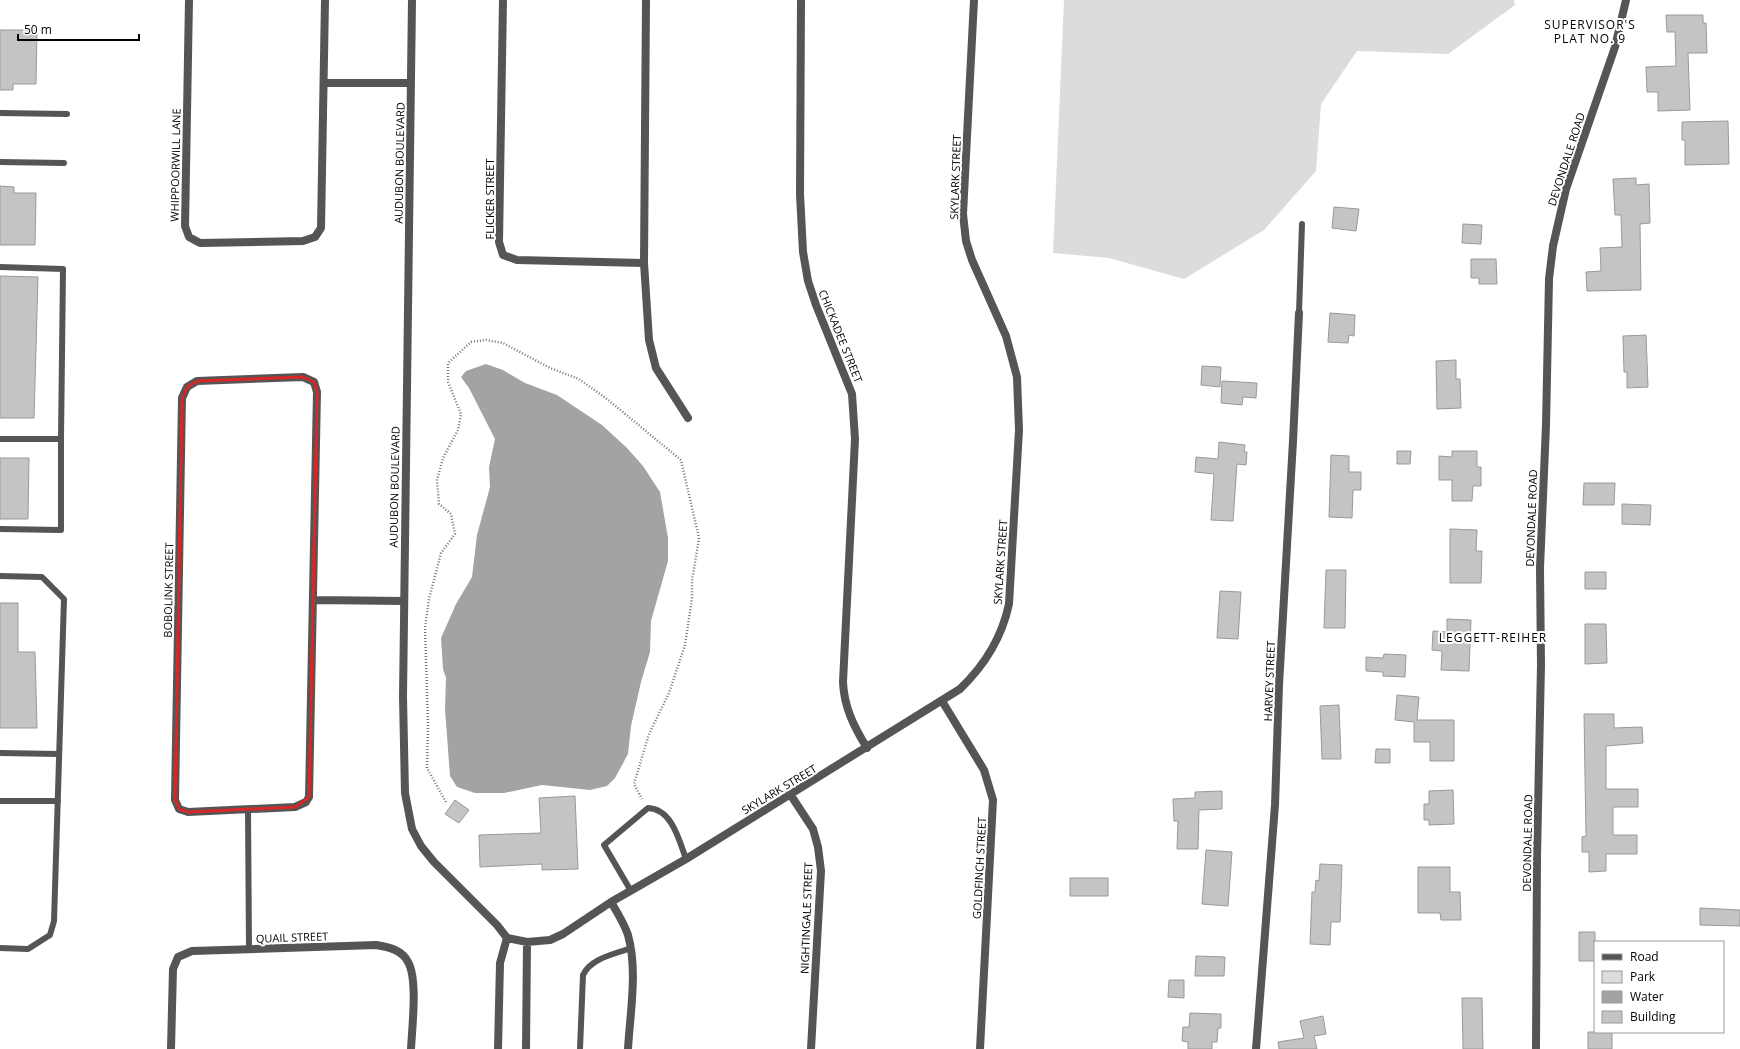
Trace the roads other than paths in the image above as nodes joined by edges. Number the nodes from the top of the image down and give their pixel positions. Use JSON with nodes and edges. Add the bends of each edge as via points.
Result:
{"nodes":[{"id":1,"x":189,"y":0,"type":"edge"},
{"id":2,"x":325,"y":0,"type":"edge"},
{"id":3,"x":412,"y":0,"type":"edge"},
{"id":4,"x":503,"y":0,"type":"edge"},
{"id":5,"x":646,"y":0,"type":"edge"},
{"id":6,"x":801,"y":0,"type":"edge"},
{"id":7,"x":974,"y":0,"type":"edge"},
{"id":8,"x":1626,"y":0,"type":"edge"},
{"id":9,"x":324,"y":83,"type":"junction"},
{"id":10,"x":411,"y":83,"type":"junction"},
{"id":11,"x":0,"y":113,"type":"edge"},
{"id":12,"x":67,"y":114,"type":"dead end"},
{"id":13,"x":0,"y":162,"type":"edge"},
{"id":14,"x":64,"y":163,"type":"dead end"},
{"id":15,"x":1302,"y":224,"type":"dead end"},
{"id":16,"x":644,"y":263,"type":"junction"},
{"id":17,"x":0,"y":266,"type":"edge"},
{"id":18,"x":1299,"y":313,"type":"joint"},
{"id":19,"x":688,"y":418,"type":"dead end"},
{"id":20,"x":0,"y":439,"type":"edge"},
{"id":21,"x":61,"y":439,"type":"junction"},
{"id":22,"x":0,"y":529,"type":"edge"},
{"id":23,"x":0,"y":576,"type":"edge"},
{"id":24,"x":314,"y":600,"type":"junction"},
{"id":25,"x":404,"y":601,"type":"junction"},
{"id":26,"x":942,"y":701,"type":"junction"},
{"id":27,"x":866,"y":748,"type":"junction"},
{"id":28,"x":0,"y":753,"type":"edge"},
{"id":29,"x":59,"y":754,"type":"junction"},
{"id":30,"x":790,"y":794,"type":"junction"},
{"id":31,"x":0,"y":801,"type":"edge"},
{"id":32,"x":58,"y":801,"type":"junction"},
{"id":33,"x":248,"y":810,"type":"junction"},
{"id":34,"x":686,"y":859,"type":"junction"},
{"id":35,"x":631,"y":891,"type":"junction"},
{"id":36,"x":611,"y":902,"type":"junction"},
{"id":37,"x":507,"y":938,"type":"junction"},
{"id":38,"x":527,"y":942,"type":"junction"},
{"id":39,"x":0,"y":948,"type":"edge"},
{"id":40,"x":631,"y":948,"type":"junction"},
{"id":41,"x":249,"y":950,"type":"junction"},
{"id":42,"x":171,"y":1049,"type":"edge"},
{"id":43,"x":411,"y":1049,"type":"edge"},
{"id":44,"x":498,"y":1049,"type":"edge"},
{"id":45,"x":526,"y":1049,"type":"edge"},
{"id":46,"x":580,"y":1049,"type":"edge"},
{"id":47,"x":628,"y":1049,"type":"edge"},
{"id":48,"x":811,"y":1049,"type":"edge"},
{"id":49,"x":980,"y":1049,"type":"edge"},
{"id":50,"x":1256,"y":1049,"type":"edge"},
{"id":51,"x":1536,"y":1049,"type":"edge"}],
"edges":[{"from":1,"to":9,"type":"street","name":"WHIPPOORWILL LANE","via":[[185,226],[189,237],[200,243],[303,241],[315,237],[321,228]]},
{"from":2,"to":9,"type":"street","name":"WHIPPOORWILL LANE"},
{"from":3,"to":10,"type":"street","name":"AUDUBON BOULEVARD"},
{"from":4,"to":16,"type":"street","name":"FLICKER STREET","via":[[499,242],[503,254],[517,260]]},
{"from":5,"to":16,"type":"street"},
{"from":6,"to":27,"type":"street","name":"CHICKADEE STREET","via":[[801,226],[808,281],[848,380],[854,408],[855,439],[843,682],[846,706]]},
{"from":7,"to":26,"type":"street","name":"SKYLARK STREET","via":[[963,193],[964,228],[972,260],[997,312],[1015,363],[1019,393],[1019,430],[1009,604],[1006,618],[980,669],[960,689]]},
{"from":8,"to":51,"type":"street","name":"DEVONDALE ROAD","via":[[1615,47],[1566,189],[1553,246],[1549,279],[1540,568]]},
{"from":9,"to":10,"type":"street"},
{"from":10,"to":25,"type":"street","name":"AUDUBON BOULEVARD"},
{"from":11,"to":12,"type":"lane"},
{"from":13,"to":14,"type":"lane"},
{"from":15,"to":18,"type":"lane"},
{"from":16,"to":19,"type":"street","via":[[652,357],[656,368]]},
{"from":17,"to":21,"type":"lane","via":[[63,268]]},
{"from":18,"to":50,"type":"street","name":"HARVEY STREET","via":[[1275,805]]},
{"from":20,"to":21,"type":"lane"},
{"from":21,"to":22,"type":"lane","via":[[61,530]]},
{"from":23,"to":29,"type":"lane","via":[[42,577],[64,599]]},
{"from":24,"to":25,"type":"street"},
{"from":24,"to":33,"type":"street","name":"BOBOLINK STREET","via":[[309,798],[295,807]]},
{"from":24,"to":33,"type":"street","name":"BOBOLINK STREET","via":[[317,392],[314,382],[303,377],[197,381],[187,387],[182,398],[175,800],[179,808],[188,812]]},
{"from":25,"to":37,"type":"street","name":"AUDUBON BOULEVARD","via":[[403,745],[405,793],[412,829],[434,862]]},
{"from":26,"to":27,"type":"street","name":"SKYLARK STREET"},
{"from":26,"to":49,"type":"street","name":"GOLDFINCH STREET","via":[[984,770],[993,800]]},
{"from":27,"to":30,"type":"street","name":"SKYLARK STREET"},
{"from":28,"to":29,"type":"lane"},
{"from":29,"to":32,"type":"lane"},
{"from":30,"to":34,"type":"street","name":"SKYLARK STREET"},
{"from":30,"to":48,"type":"street","name":"NIGHTINGALE STREET","via":[[813,829],[821,871]]},
{"from":31,"to":32,"type":"lane"},
{"from":32,"to":39,"type":"lane","via":[[54,921],[50,935],[28,949]]},
{"from":33,"to":41,"type":"lane"},
{"from":34,"to":35,"type":"street","name":"SKYLARK STREET"},
{"from":34,"to":35,"type":"lane","via":[[669,820],[662,811],[648,808],[604,845]]},
{"from":35,"to":36,"type":"street","name":"SKYLARK STREET"},
{"from":36,"to":38,"type":"street","name":"SKYLARK STREET","via":[[563,934],[550,940]]},
{"from":36,"to":40,"type":"street","via":[[628,934]]},
{"from":37,"to":38,"type":"street"},
{"from":37,"to":44,"type":"street","via":[[500,963]]},
{"from":38,"to":45,"type":"street"},
{"from":40,"to":46,"type":"lane","via":[[593,963],[586,969],[583,975]]},
{"from":40,"to":47,"type":"street","via":[[632,994]]},
{"from":41,"to":42,"type":"street","name":"QUAIL STREET","via":[[192,951],[178,956],[173,969]]},
{"from":41,"to":43,"type":"street","name":"QUAIL STREET","via":[[376,945],[398,951],[408,961],[414,985]]}]}
